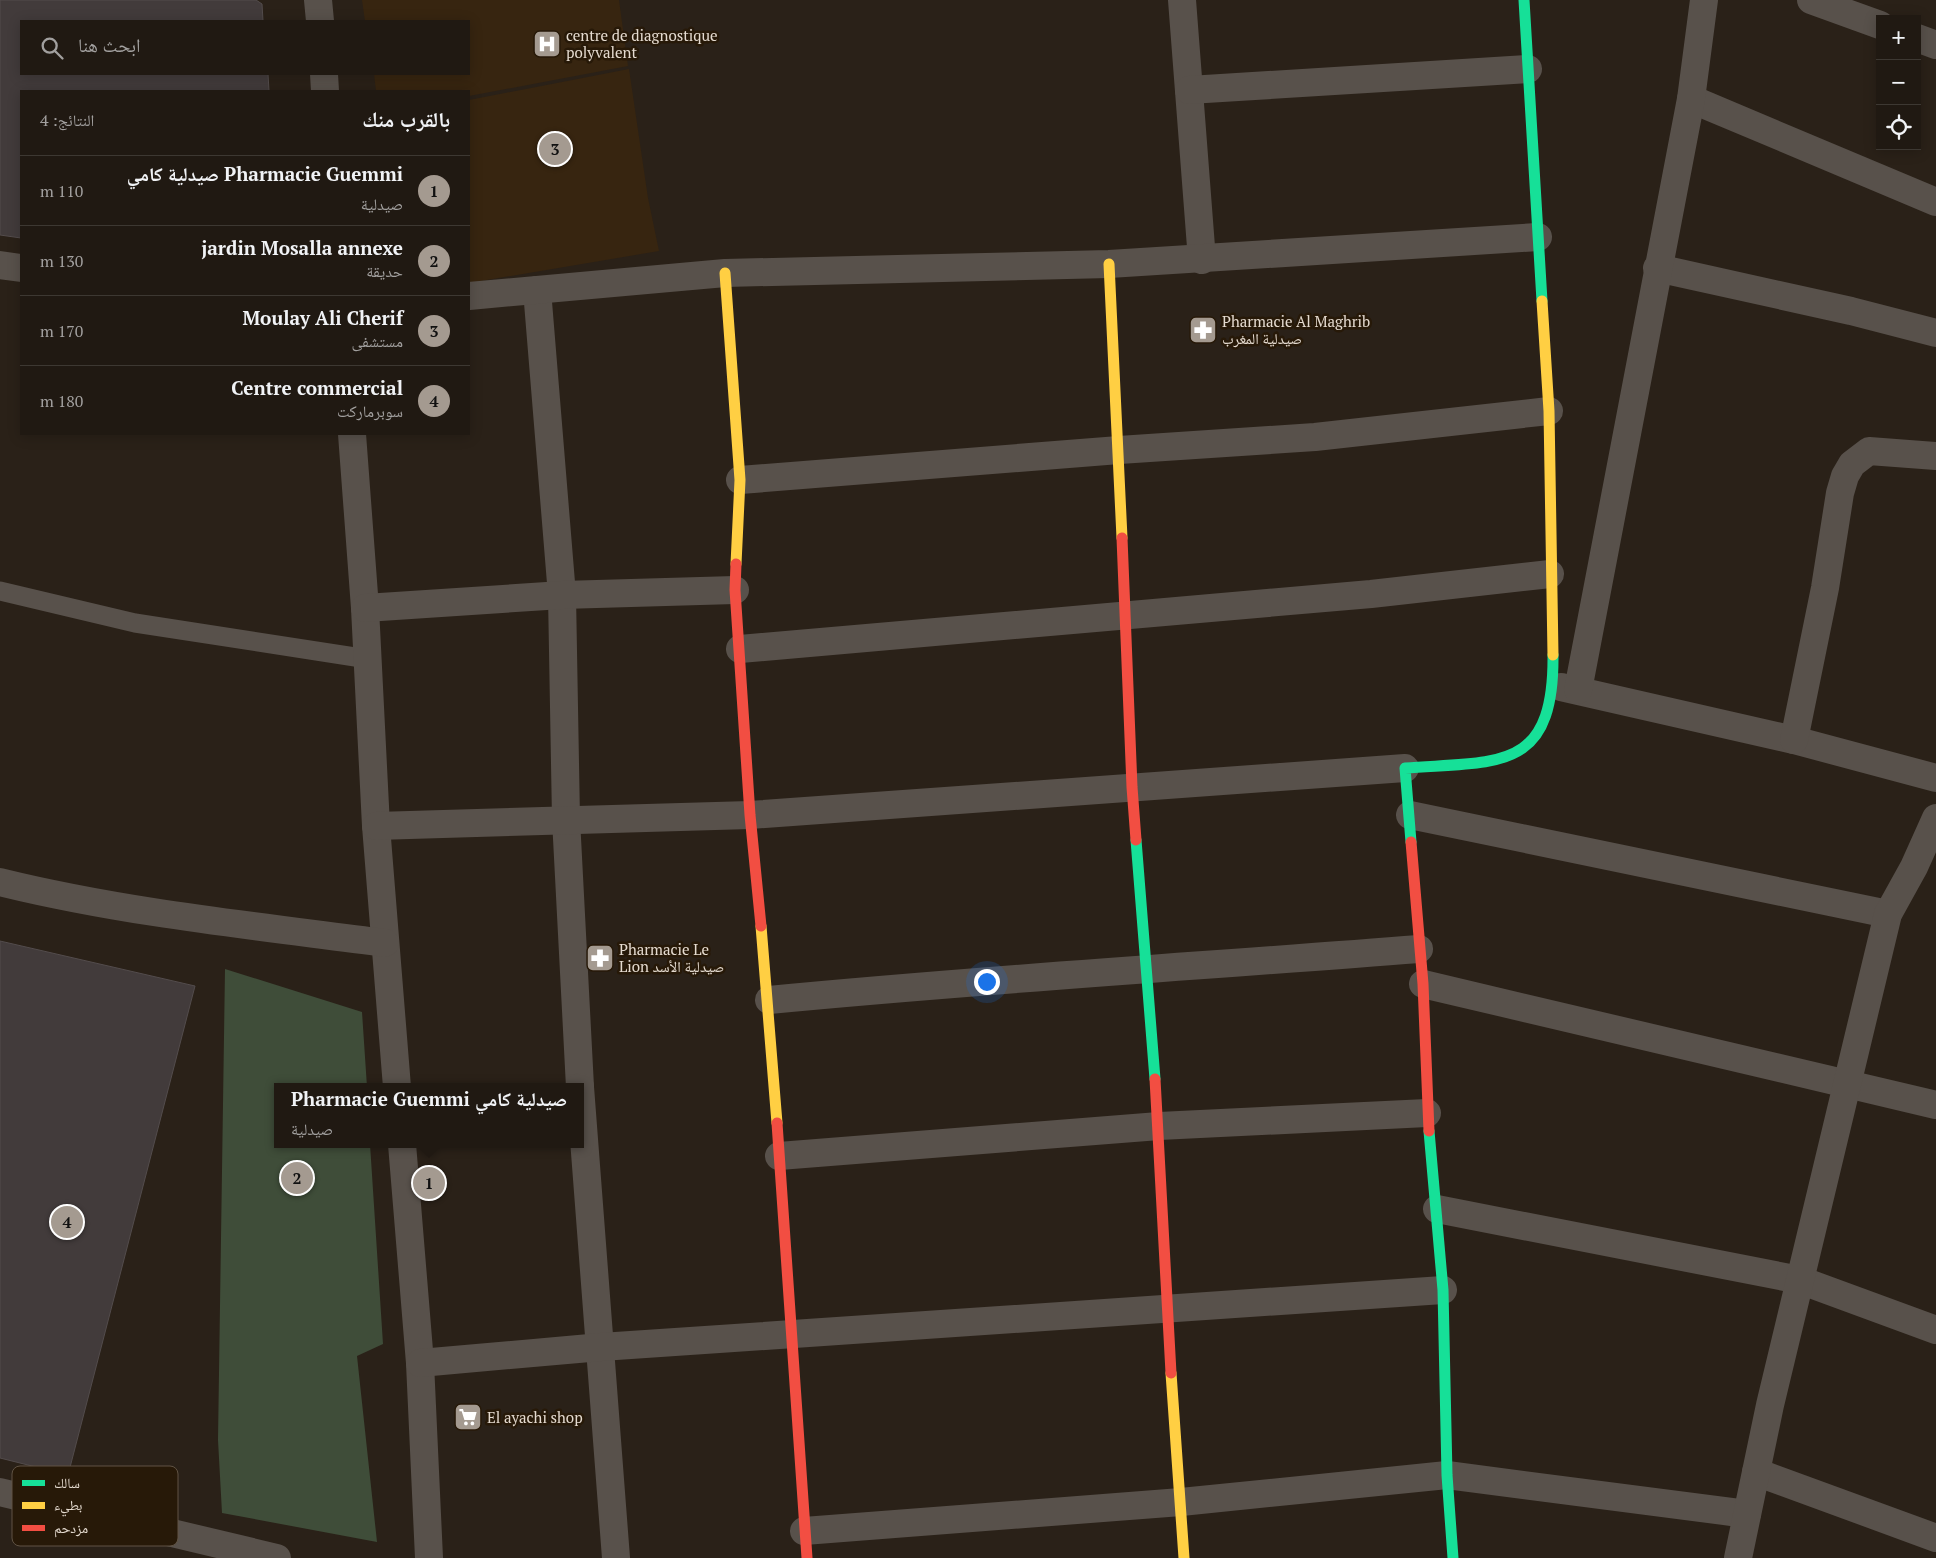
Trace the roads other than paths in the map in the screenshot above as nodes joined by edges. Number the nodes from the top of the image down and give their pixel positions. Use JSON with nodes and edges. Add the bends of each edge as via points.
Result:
{"nodes":[{"id":1,"x":318,"y":0,"type":"edge"},
{"id":2,"x":1182,"y":0,"type":"edge"},
{"id":3,"x":1524,"y":0,"type":"edge"},
{"id":4,"x":1704,"y":0,"type":"edge"},
{"id":5,"x":1811,"y":0,"type":"edge"},
{"id":6,"x":320,"y":20,"type":"edge"},
{"id":7,"x":1876,"y":23,"type":"edge"},
{"id":8,"x":1921,"y":39,"type":"edge"},
{"id":9,"x":1936,"y":45,"type":"edge"},
{"id":10,"x":1528,"y":69,"type":"junction"},
{"id":11,"x":324,"y":75,"type":"edge"},
{"id":12,"x":325,"y":90,"type":"edge"},
{"id":13,"x":1189,"y":90,"type":"junction"},
{"id":14,"x":1691,"y":99,"type":"junction"},
{"id":15,"x":1936,"y":202,"type":"edge"},
{"id":16,"x":1538,"y":237,"type":"junction"},
{"id":17,"x":1202,"y":260,"type":"junction"},
{"id":18,"x":1110,"y":264,"type":"junction"},
{"id":19,"x":0,"y":265,"type":"edge"},
{"id":20,"x":20,"y":268,"type":"edge"},
{"id":21,"x":1657,"y":268,"type":"junction"},
{"id":22,"x":725,"y":274,"type":"junction"},
{"id":23,"x":537,"y":290,"type":"junction"},
{"id":24,"x":470,"y":296,"type":"edge"},
{"id":25,"x":1936,"y":333,"type":"edge"},
{"id":26,"x":1549,"y":411,"type":"junction"},
{"id":27,"x":352,"y":435,"type":"edge"},
{"id":28,"x":1119,"y":450,"type":"junction"},
{"id":29,"x":1936,"y":456,"type":"edge"},
{"id":30,"x":740,"y":480,"type":"junction"},
{"id":31,"x":1550,"y":574,"type":"junction"},
{"id":32,"x":735,"y":590,"type":"junction"},
{"id":33,"x":0,"y":591,"type":"edge"},
{"id":34,"x":562,"y":595,"type":"junction"},
{"id":35,"x":365,"y":608,"type":"junction"},
{"id":36,"x":1126,"y":615,"type":"junction"},
{"id":37,"x":740,"y":649,"type":"junction"},
{"id":38,"x":368,"y":659,"type":"junction"},
{"id":39,"x":1566,"y":688,"type":"junction"},
{"id":40,"x":1794,"y":740,"type":"junction"},
{"id":41,"x":1404,"y":768,"type":"junction"},
{"id":42,"x":1936,"y":778,"type":"edge"},
{"id":43,"x":1132,"y":787,"type":"junction"},
{"id":44,"x":750,"y":816,"type":"junction"},
{"id":45,"x":1410,"y":816,"type":"junction"},
{"id":46,"x":566,"y":819,"type":"junction"},
{"id":47,"x":376,"y":826,"type":"junction"},
{"id":48,"x":1932,"y":834,"type":"edge"},
{"id":49,"x":0,"y":882,"type":"edge"},
{"id":50,"x":1888,"y":914,"type":"junction"},
{"id":51,"x":386,"y":943,"type":"junction"},
{"id":52,"x":1419,"y":949,"type":"junction"},
{"id":53,"x":1145,"y":971,"type":"junction"},
{"id":54,"x":1423,"y":984,"type":"junction"},
{"id":55,"x":769,"y":1000,"type":"junction"},
{"id":56,"x":397,"y":1083,"type":"edge"},
{"id":57,"x":580,"y":1083,"type":"edge"},
{"id":58,"x":1848,"y":1084,"type":"junction"},
{"id":59,"x":1936,"y":1105,"type":"edge"},
{"id":60,"x":1427,"y":1113,"type":"junction"},
{"id":61,"x":1159,"y":1126,"type":"junction"},
{"id":62,"x":584,"y":1137,"type":"edge"},
{"id":63,"x":402,"y":1148,"type":"edge"},
{"id":64,"x":779,"y":1156,"type":"junction"},
{"id":65,"x":1437,"y":1209,"type":"junction"},
{"id":66,"x":1800,"y":1280,"type":"junction"},
{"id":67,"x":1443,"y":1290,"type":"junction"},
{"id":68,"x":1166,"y":1308,"type":"junction"},
{"id":69,"x":1936,"y":1330,"type":"edge"},
{"id":70,"x":792,"y":1335,"type":"junction"},
{"id":71,"x":601,"y":1347,"type":"junction"},
{"id":72,"x":420,"y":1363,"type":"junction"},
{"id":73,"x":1756,"y":1472,"type":"junction"},
{"id":74,"x":1447,"y":1475,"type":"junction"},
{"id":75,"x":1181,"y":1502,"type":"junction"},
{"id":76,"x":1747,"y":1514,"type":"junction"},
{"id":77,"x":804,"y":1531,"type":"junction"},
{"id":78,"x":178,"y":1534,"type":"edge"},
{"id":79,"x":1936,"y":1538,"type":"edge"},
{"id":80,"x":277,"y":1558,"type":"edge"},
{"id":81,"x":429,"y":1558,"type":"edge"},
{"id":82,"x":616,"y":1558,"type":"edge"},
{"id":83,"x":807,"y":1558,"type":"edge"},
{"id":84,"x":1184,"y":1558,"type":"edge"},
{"id":85,"x":1452,"y":1558,"type":"edge"},
{"id":86,"x":1738,"y":1558,"type":"edge"}],
"edges":[{"from":1,"to":6,"type":"street"},
{"from":2,"to":13,"type":"street"},
{"from":3,"to":10,"type":"street"},
{"from":4,"to":14,"type":"street"},
{"from":5,"to":7,"type":"street"},
{"from":8,"to":9,"type":"street"},
{"from":10,"to":13,"type":"street"},
{"from":10,"to":16,"type":"street"},
{"from":11,"to":12,"type":"street"},
{"from":13,"to":17,"type":"street"},
{"from":14,"to":15,"type":"street"},
{"from":14,"to":21,"type":"street"},
{"from":16,"to":17,"type":"street"},
{"from":16,"to":26,"type":"street"},
{"from":17,"to":18,"type":"street"},
{"from":18,"to":22,"type":"street"},
{"from":18,"to":28,"type":"street"},
{"from":19,"to":20,"type":"street"},
{"from":21,"to":25,"type":"street"},
{"from":21,"to":39,"type":"street"},
{"from":22,"to":23,"type":"street"},
{"from":22,"to":30,"type":"street"},
{"from":23,"to":24,"type":"street"},
{"from":23,"to":34,"type":"street"},
{"from":26,"to":28,"type":"street","via":[[1315,437]]},
{"from":26,"to":31,"type":"street"},
{"from":27,"to":35,"type":"street"},
{"from":28,"to":30,"type":"street"},
{"from":28,"to":36,"type":"street"},
{"from":29,"to":40,"type":"street","via":[[1869,450],[1845,476],[1826,588]]},
{"from":30,"to":32,"type":"street"},
{"from":31,"to":36,"type":"street","via":[[1371,594]]},
{"from":31,"to":39,"type":"street"},
{"from":32,"to":34,"type":"street"},
{"from":32,"to":37,"type":"street"},
{"from":33,"to":38,"type":"lane","via":[[135,623]]},
{"from":34,"to":35,"type":"street"},
{"from":34,"to":46,"type":"street"},
{"from":35,"to":38,"type":"street"},
{"from":36,"to":37,"type":"street"},
{"from":36,"to":43,"type":"street"},
{"from":37,"to":44,"type":"street"},
{"from":38,"to":47,"type":"street"},
{"from":39,"to":40,"type":"street"},
{"from":39,"to":41,"type":"street","via":[[1550,706],[1530,744],[1510,757]]},
{"from":40,"to":42,"type":"street"},
{"from":41,"to":43,"type":"street"},
{"from":41,"to":45,"type":"street"},
{"from":43,"to":44,"type":"street"},
{"from":43,"to":53,"type":"street"},
{"from":44,"to":46,"type":"street"},
{"from":44,"to":55,"type":"street"},
{"from":45,"to":50,"type":"street"},
{"from":45,"to":52,"type":"street"},
{"from":46,"to":47,"type":"street"},
{"from":46,"to":57,"type":"street"},
{"from":47,"to":51,"type":"street"},
{"from":48,"to":50,"type":"street"},
{"from":49,"to":51,"type":"street","via":[[39,892],[198,919]]},
{"from":50,"to":58,"type":"street"},
{"from":51,"to":56,"type":"street"},
{"from":52,"to":53,"type":"street"},
{"from":52,"to":54,"type":"street"},
{"from":53,"to":55,"type":"street","via":[[955,982]]},
{"from":53,"to":61,"type":"street"},
{"from":54,"to":58,"type":"street"},
{"from":54,"to":60,"type":"street"},
{"from":55,"to":64,"type":"street"},
{"from":58,"to":59,"type":"street"},
{"from":58,"to":66,"type":"street"},
{"from":60,"to":61,"type":"street"},
{"from":60,"to":65,"type":"street"},
{"from":61,"to":64,"type":"street"},
{"from":61,"to":68,"type":"street"},
{"from":62,"to":71,"type":"street"},
{"from":63,"to":72,"type":"street"},
{"from":64,"to":70,"type":"street"},
{"from":65,"to":66,"type":"street"},
{"from":65,"to":67,"type":"street"},
{"from":66,"to":69,"type":"street"},
{"from":66,"to":73,"type":"street"},
{"from":67,"to":68,"type":"street"},
{"from":67,"to":74,"type":"street"},
{"from":68,"to":70,"type":"street"},
{"from":68,"to":75,"type":"street"},
{"from":70,"to":71,"type":"street"},
{"from":70,"to":77,"type":"street"},
{"from":71,"to":72,"type":"street"},
{"from":71,"to":82,"type":"street"},
{"from":72,"to":81,"type":"street"},
{"from":73,"to":76,"type":"street"},
{"from":73,"to":79,"type":"street"},
{"from":74,"to":75,"type":"street"},
{"from":74,"to":76,"type":"street"},
{"from":74,"to":85,"type":"street"},
{"from":75,"to":77,"type":"street"},
{"from":75,"to":84,"type":"street"},
{"from":76,"to":86,"type":"street"},
{"from":77,"to":83,"type":"street"},
{"from":78,"to":80,"type":"street"}]}
